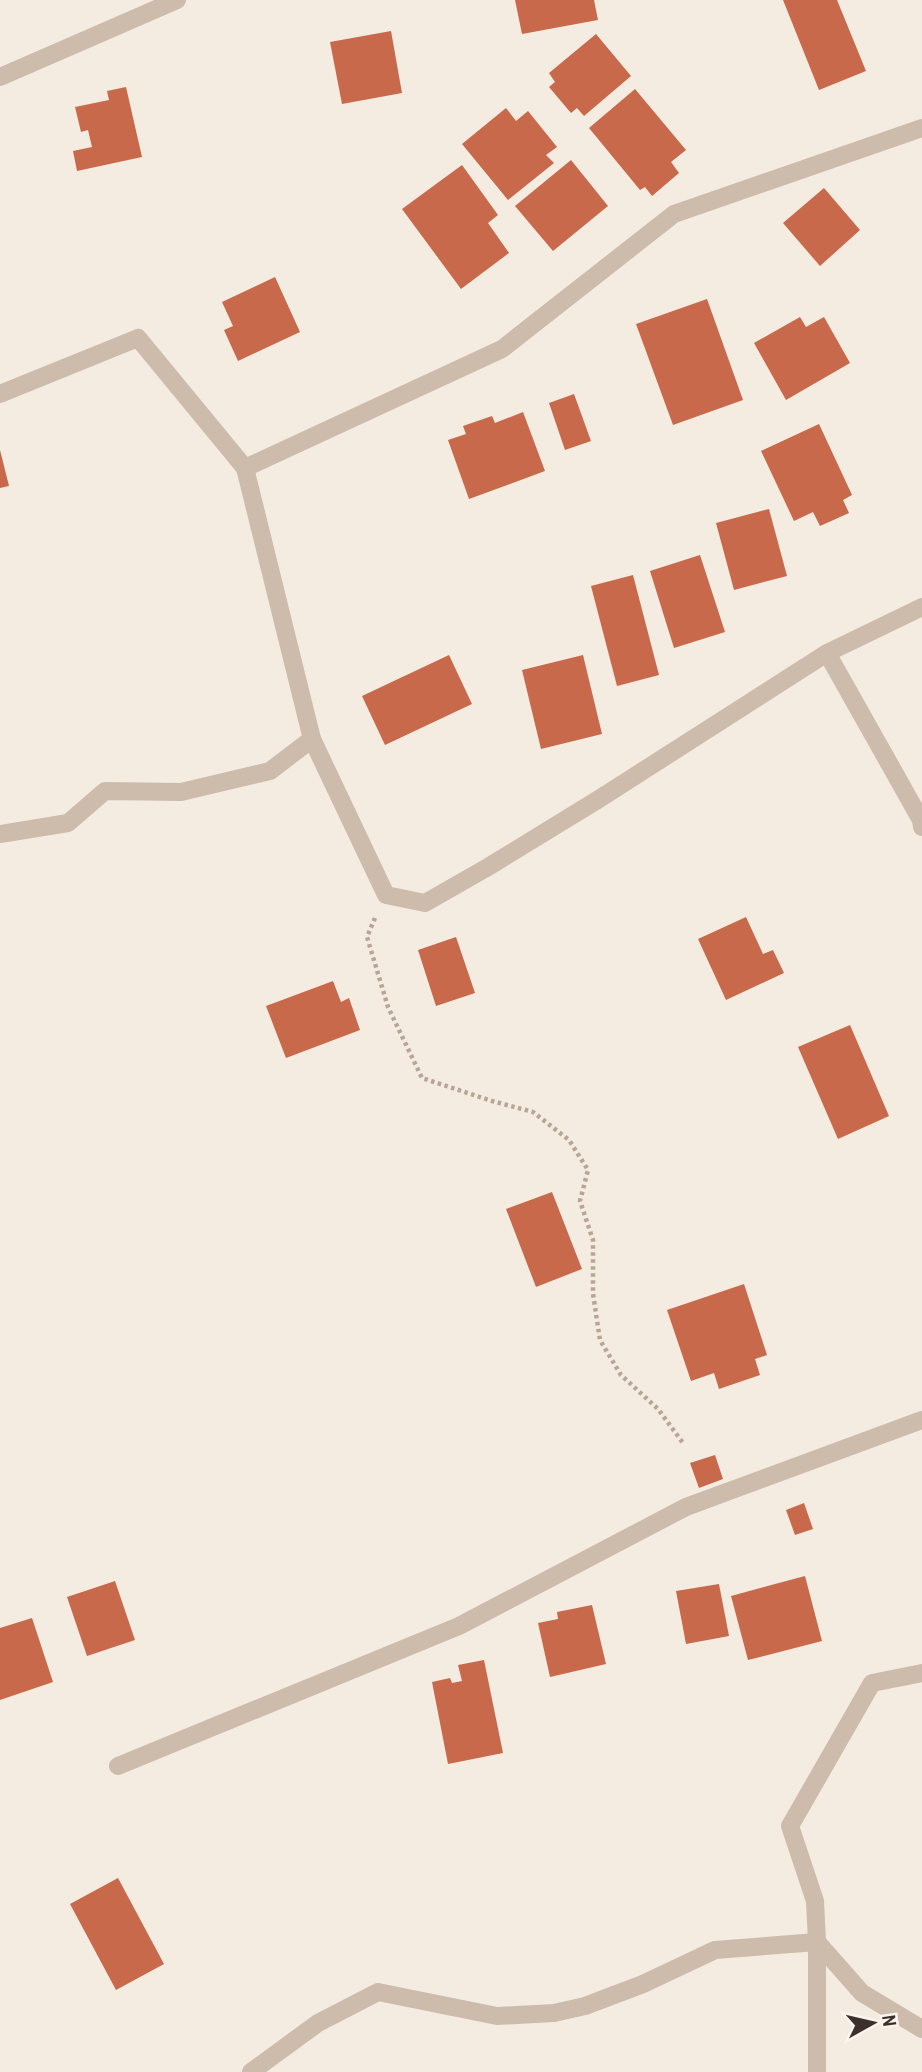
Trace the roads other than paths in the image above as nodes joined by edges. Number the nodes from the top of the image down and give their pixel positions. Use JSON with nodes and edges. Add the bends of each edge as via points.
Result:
{"nodes":[{"id":1,"x":177,"y":0,"type":"edge"},
{"id":2,"x":0,"y":77,"type":"edge"},
{"id":3,"x":922,"y":128,"type":"edge"},
{"id":4,"x":0,"y":394,"type":"edge"},
{"id":5,"x":245,"y":468,"type":"junction"},
{"id":6,"x":922,"y":607,"type":"edge"},
{"id":7,"x":827,"y":653,"type":"junction"},
{"id":8,"x":312,"y":739,"type":"junction"},
{"id":9,"x":922,"y":827,"type":"edge"},
{"id":10,"x":0,"y":834,"type":"edge"},
{"id":11,"x":922,"y":1420,"type":"edge"},
{"id":12,"x":922,"y":1673,"type":"edge"},
{"id":13,"x":118,"y":1766,"type":"dead end"},
{"id":14,"x":817,"y":1942,"type":"junction"},
{"id":15,"x":922,"y":2029,"type":"edge"},
{"id":16,"x":251,"y":2072,"type":"edge"},
{"id":17,"x":817,"y":2072,"type":"edge"}],
"edges":[{"from":1,"to":2,"type":"street"},
{"from":3,"to":5,"type":"street","via":[[674,214],[502,349]]},
{"from":4,"to":5,"type":"street","via":[[138,338]]},
{"from":5,"to":8,"type":"street"},
{"from":6,"to":7,"type":"street"},
{"from":7,"to":8,"type":"street","via":[[599,799],[425,902],[386,895]]},
{"from":7,"to":9,"type":"street"},
{"from":8,"to":10,"type":"street","via":[[270,771],[181,792],[105,791],[68,823]]},
{"from":11,"to":13,"type":"street","via":[[686,1507],[459,1626]]},
{"from":12,"to":14,"type":"street","via":[[872,1683],[790,1826],[815,1901]]},
{"from":14,"to":15,"type":"street","via":[[862,1993]]},
{"from":14,"to":16,"type":"street","via":[[715,1950],[643,1984],[554,2013],[497,2016],[378,1992],[318,2023]]},
{"from":14,"to":17,"type":"street"}]}
